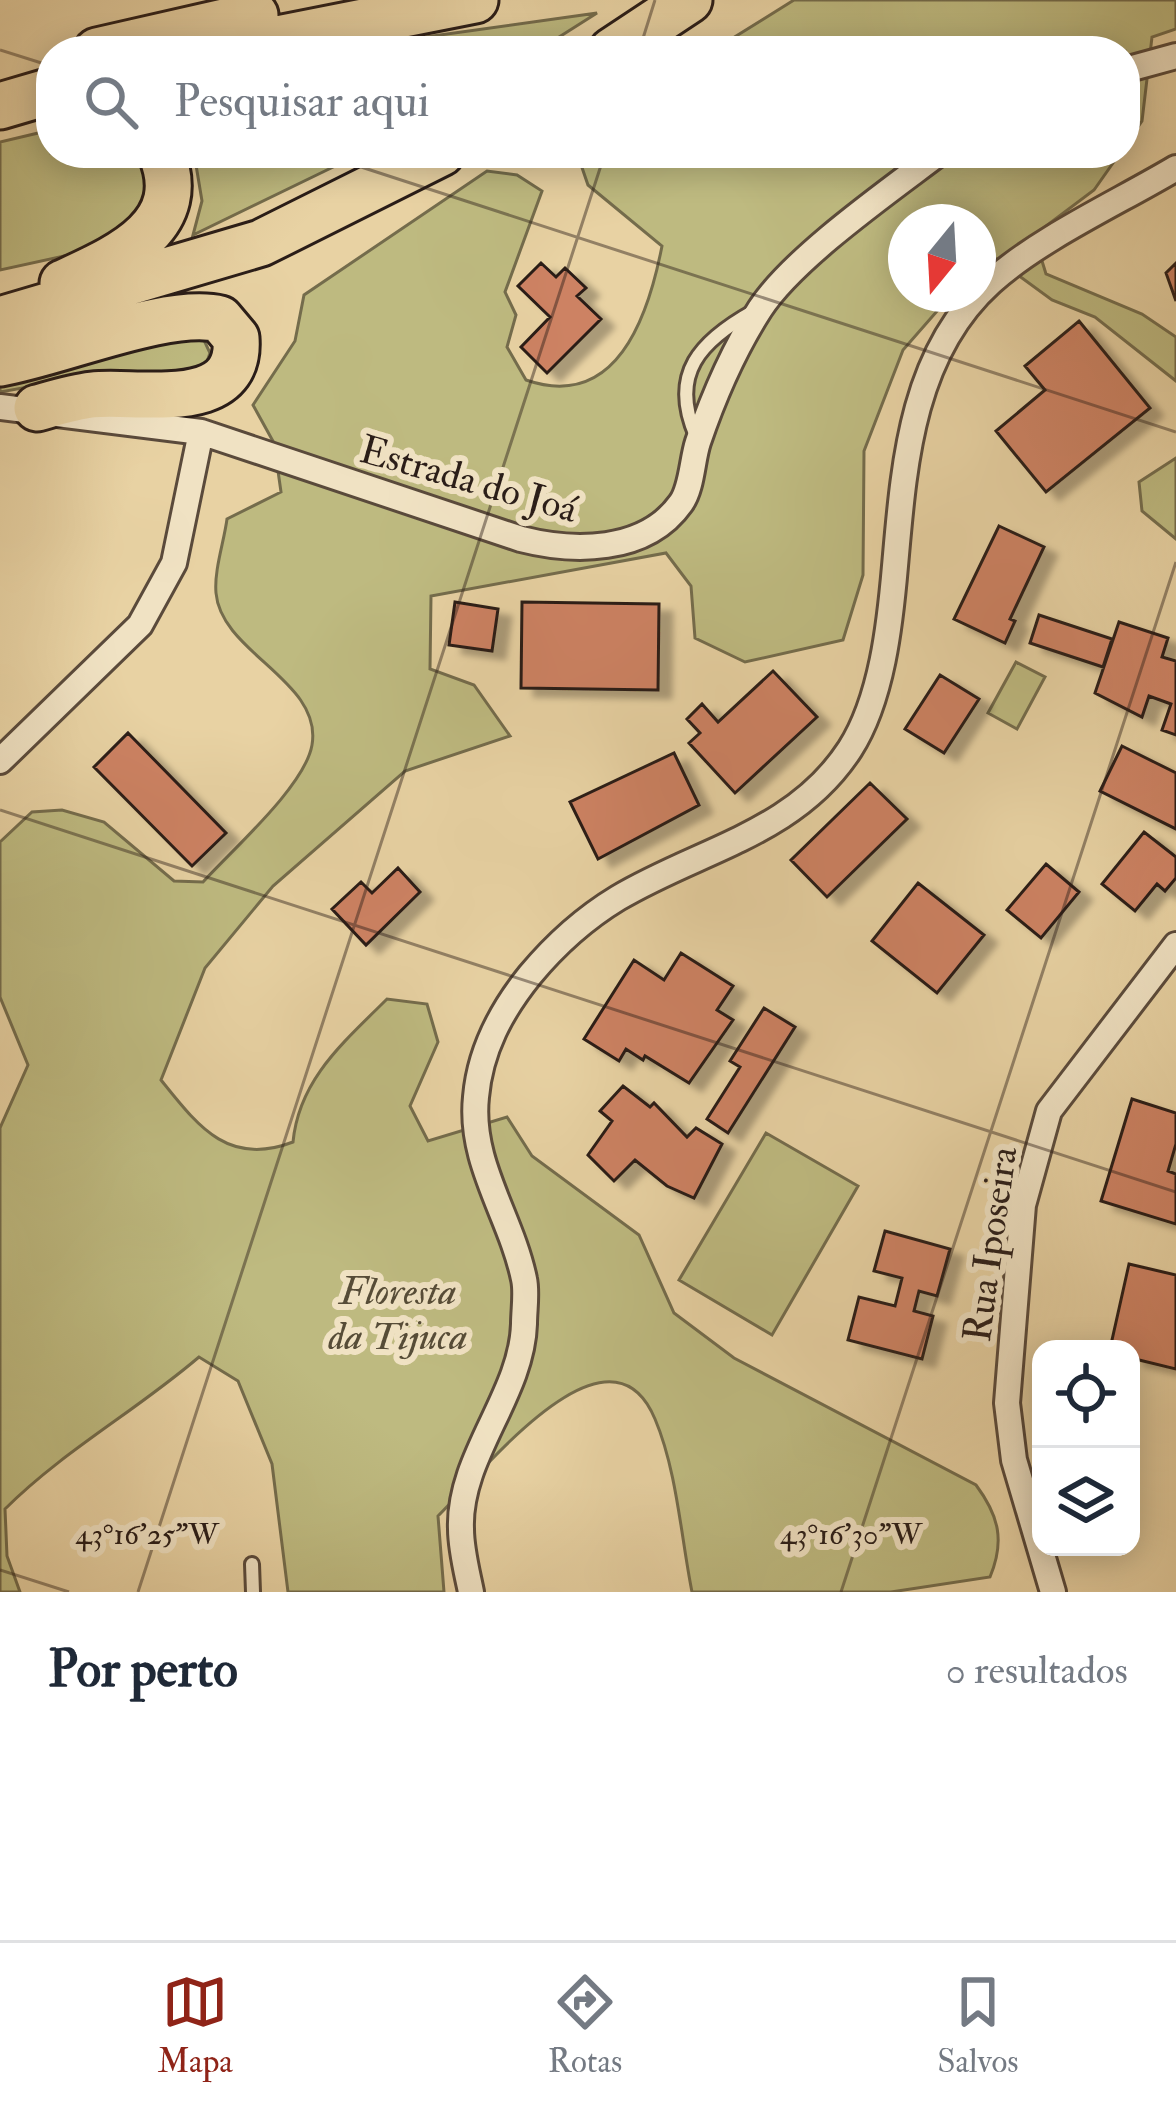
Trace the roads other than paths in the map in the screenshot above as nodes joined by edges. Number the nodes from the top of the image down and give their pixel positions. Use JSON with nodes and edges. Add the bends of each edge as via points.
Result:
{"nodes":[{"id":1,"x":322,"y":0,"type":"edge"},
{"id":2,"x":475,"y":0,"type":"edge"},
{"id":3,"x":688,"y":0,"type":"edge"},
{"id":4,"x":163,"y":36,"type":"edge"},
{"id":5,"x":293,"y":36,"type":"edge"},
{"id":6,"x":634,"y":36,"type":"edge"},
{"id":7,"x":1176,"y":56,"type":"edge"},
{"id":8,"x":1140,"y":66,"type":"edge"},
{"id":9,"x":36,"y":67,"type":"edge"},
{"id":10,"x":0,"y":77,"type":"edge"},
{"id":11,"x":36,"y":95,"type":"edge"},
{"id":12,"x":0,"y":106,"type":"edge"},
{"id":13,"x":36,"y":107,"type":"edge"},
{"id":14,"x":0,"y":116,"type":"edge"},
{"id":15,"x":163,"y":168,"type":"edge"},
{"id":16,"x":411,"y":168,"type":"edge"},
{"id":17,"x":921,"y":168,"type":"edge"},
{"id":18,"x":1176,"y":168,"type":"edge"},
{"id":19,"x":761,"y":308,"type":"junction"},
{"id":20,"x":0,"y":316,"type":"edge"},
{"id":21,"x":0,"y":363,"type":"edge"},
{"id":22,"x":18,"y":407,"type":"edge"},
{"id":23,"x":201,"y":432,"type":"junction"},
{"id":24,"x":698,"y":441,"type":"junction"},
{"id":25,"x":0,"y":761,"type":"edge"},
{"id":26,"x":1176,"y":945,"type":"edge"},
{"id":27,"x":252,"y":1564,"type":"dead end"},
{"id":28,"x":253,"y":1592,"type":"edge"},
{"id":29,"x":471,"y":1592,"type":"edge"},
{"id":30,"x":1053,"y":1592,"type":"edge"}],
"edges":[{"from":1,"to":4,"type":"highway"},
{"from":2,"to":5,"type":"highway"},
{"from":3,"to":6,"type":"highway"},
{"from":7,"to":8,"type":"street"},
{"from":9,"to":10,"type":"highway"},
{"from":11,"to":12,"type":"highway"},
{"from":13,"to":14,"type":"highway"},
{"from":15,"to":20,"type":"highway","via":[[167,197],[146,239]]},
{"from":16,"to":20,"type":"highway","via":[[261,243]]},
{"from":17,"to":19,"type":"street","name":"Estrada do Joá"},
{"from":18,"to":29,"type":"street","via":[[992,280],[952,326],[917,404],[875,685],[852,746],[816,792],[771,828],[586,919],[510,1000],[485,1048],[475,1099],[478,1150],[525,1281],[523,1352],[478,1456],[460,1526]]},
{"from":19,"to":24,"type":"street","name":"Estrada do Joá"},
{"from":19,"to":24,"type":"lane","via":[[702,347],[687,374],[683,410]]},
{"from":21,"to":22,"type":"highway","via":[[187,314],[220,319],[236,338],[231,370],[198,391]]},
{"from":22,"to":23,"type":"street","name":"Estrada do Joá"},
{"from":23,"to":24,"type":"street","name":"Estrada do Joá","via":[[566,550],[597,548],[657,524],[682,502]]},
{"from":23,"to":25,"type":"street","via":[[174,562],[140,625]]},
{"from":26,"to":30,"type":"street","name":"Rua Iposeira","via":[[1049,1111],[1023,1205],[1007,1403],[1013,1460]]},
{"from":27,"to":28,"type":"lane"}]}
